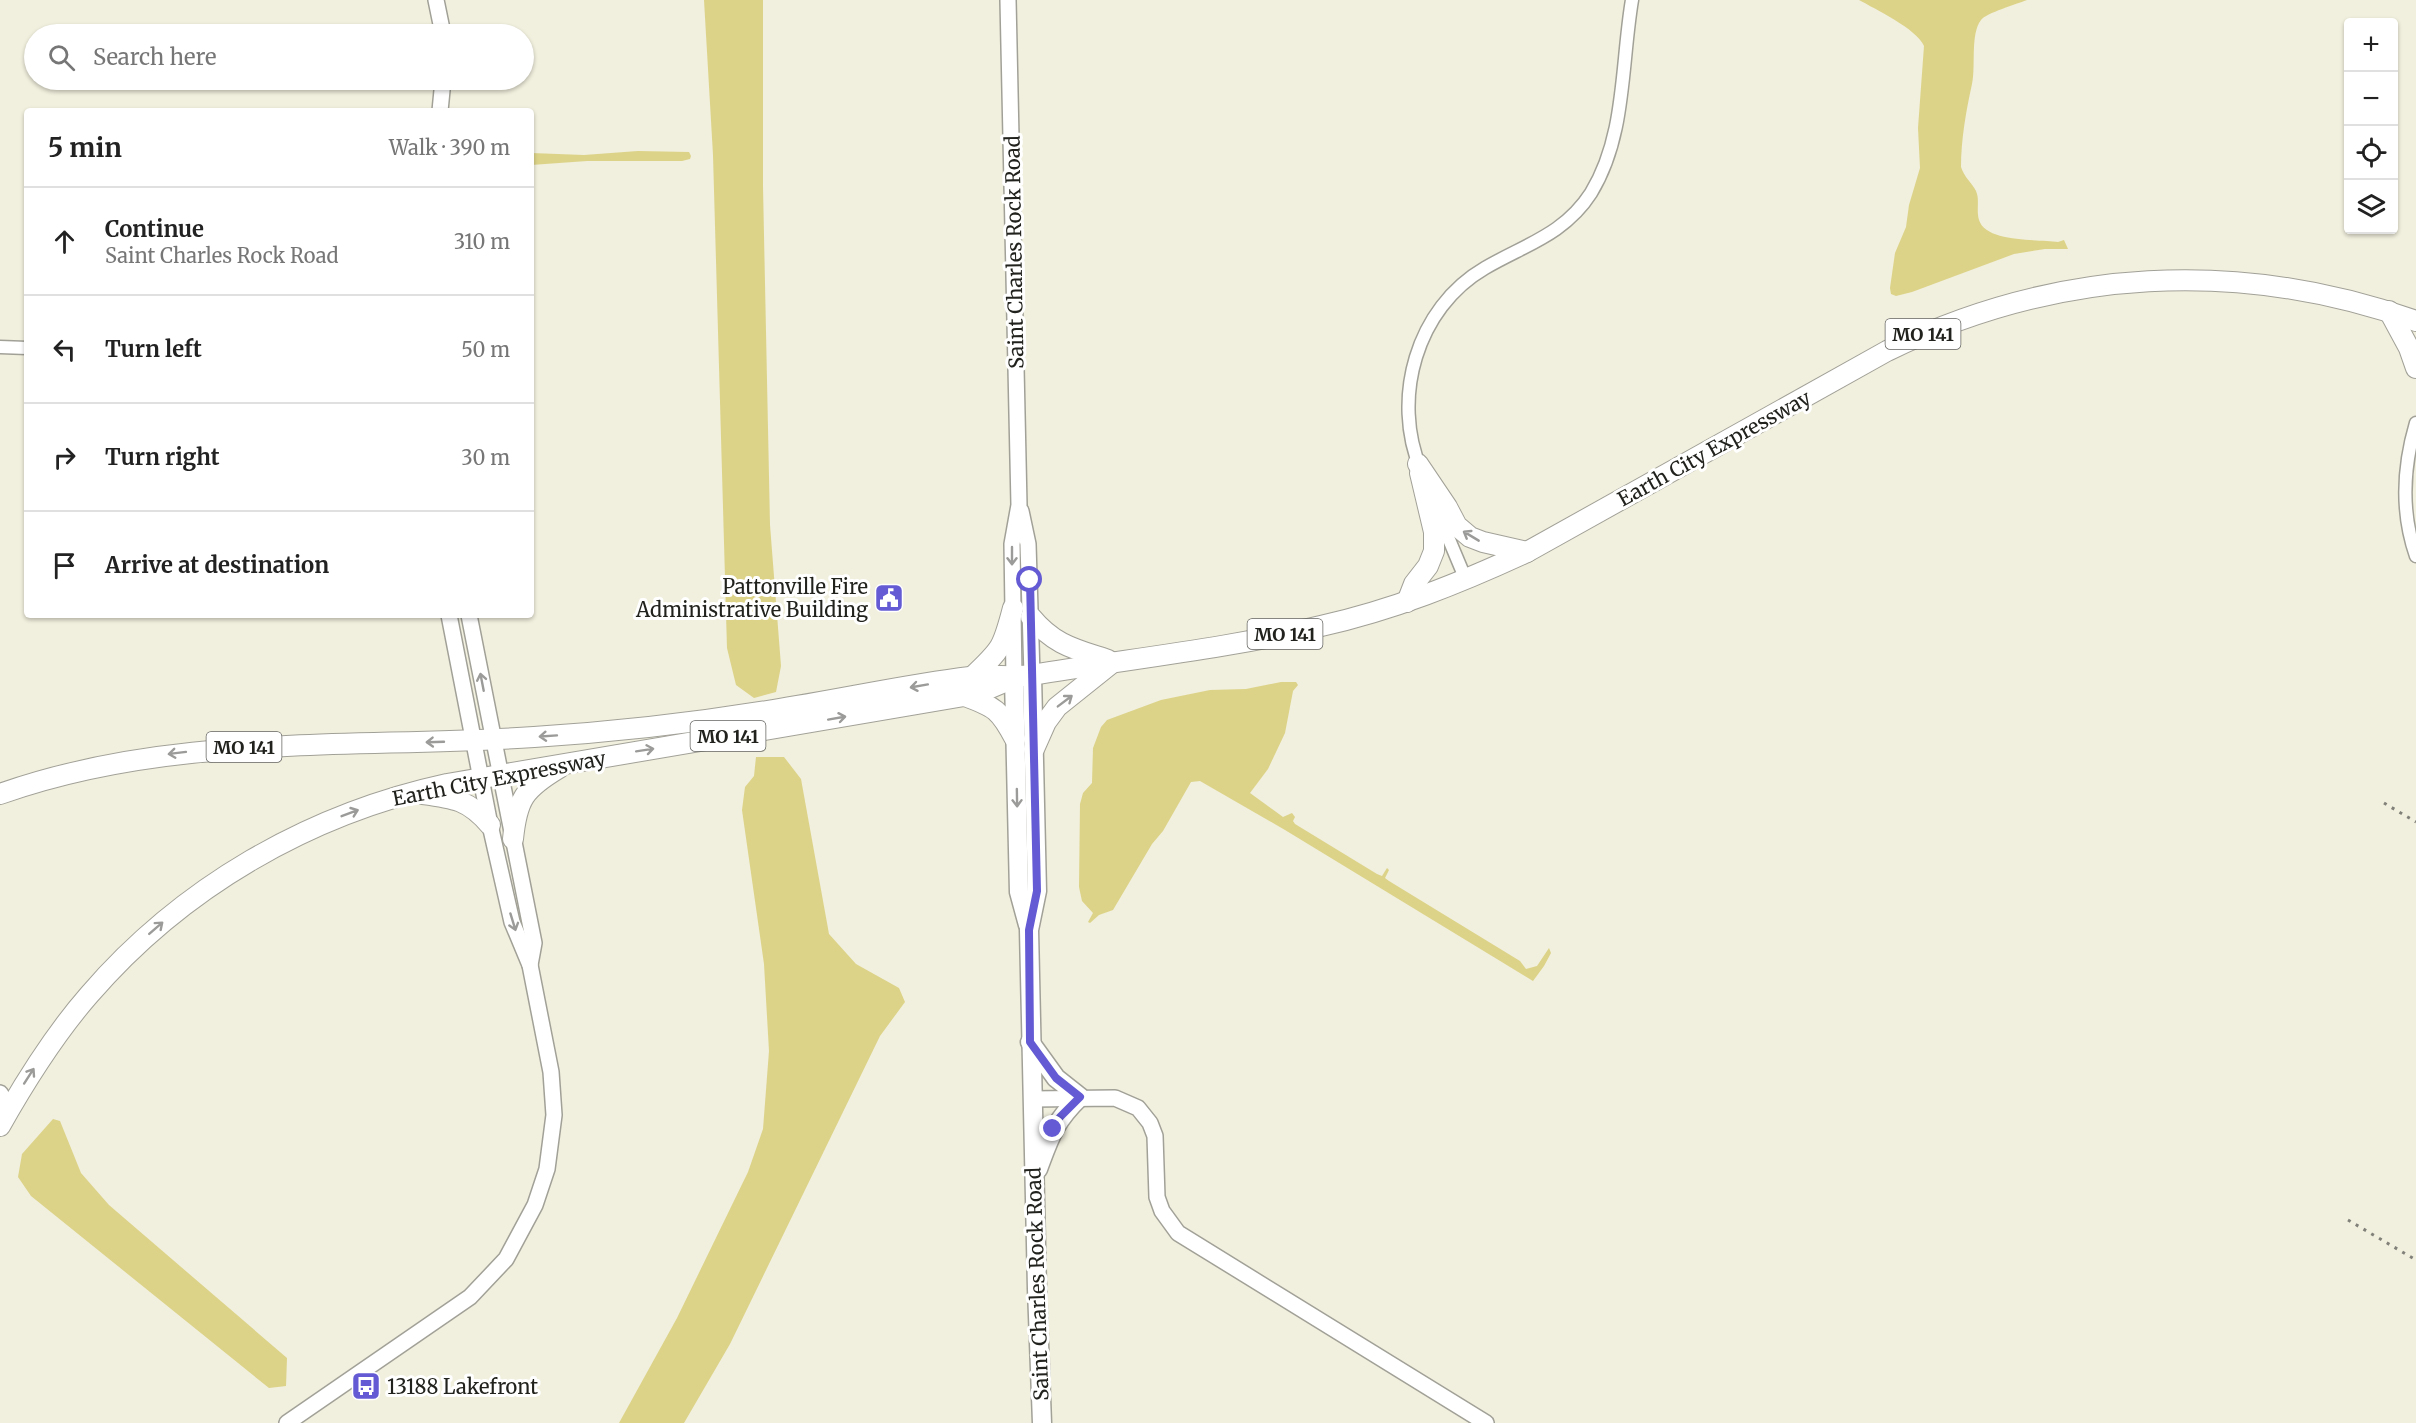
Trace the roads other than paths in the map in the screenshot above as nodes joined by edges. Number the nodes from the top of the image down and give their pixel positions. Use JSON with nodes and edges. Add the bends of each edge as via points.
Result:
{"nodes":[{"id":1,"x":436,"y":0,"type":"edge"},
{"id":2,"x":1008,"y":0,"type":"edge"},
{"id":3,"x":1632,"y":0,"type":"edge"},
{"id":4,"x":441,"y":24,"type":"edge"},
{"id":5,"x":442,"y":90,"type":"edge"},
{"id":6,"x":440,"y":108,"type":"edge"},
{"id":7,"x":2416,"y":305,"type":"edge"},
{"id":8,"x":2389,"y":311,"type":"junction"},
{"id":9,"x":2416,"y":321,"type":"edge"},
{"id":10,"x":0,"y":347,"type":"edge"},
{"id":11,"x":24,"y":348,"type":"edge"},
{"id":12,"x":2416,"y":368,"type":"edge"},
{"id":13,"x":2416,"y":423,"type":"edge"},
{"id":14,"x":1418,"y":464,"type":"junction"},
{"id":15,"x":1019,"y":505,"type":"junction"},
{"id":16,"x":1527,"y":552,"type":"junction"},
{"id":17,"x":2416,"y":556,"type":"edge"},
{"id":18,"x":1466,"y":580,"type":"junction"},
{"id":19,"x":1407,"y":602,"type":"junction"},
{"id":20,"x":1013,"y":608,"type":"junction"},
{"id":21,"x":1031,"y":617,"type":"junction"},
{"id":22,"x":450,"y":618,"type":"edge"},
{"id":23,"x":470,"y":618,"type":"edge"},
{"id":24,"x":1114,"y":662,"type":"junction"},
{"id":25,"x":972,"y":676,"type":"junction"},
{"id":26,"x":1023,"y":677,"type":"junction"},
{"id":27,"x":965,"y":696,"type":"junction"},
{"id":28,"x":493,"y":739,"type":"junction"},
{"id":29,"x":1016,"y":739,"type":"junction"},
{"id":30,"x":473,"y":741,"type":"junction"},
{"id":31,"x":1034,"y":749,"type":"junction"},
{"id":32,"x":567,"y":763,"type":"junction"},
{"id":33,"x":500,"y":774,"type":"junction"},
{"id":34,"x":481,"y":778,"type":"junction"},
{"id":35,"x":412,"y":792,"type":"junction"},
{"id":36,"x":0,"y":794,"type":"edge"},
{"id":37,"x":490,"y":825,"type":"junction"},
{"id":38,"x":513,"y":839,"type":"junction"},
{"id":39,"x":1029,"y":930,"type":"junction"},
{"id":40,"x":530,"y":965,"type":"junction"},
{"id":41,"x":1030,"y":1042,"type":"junction"},
{"id":42,"x":1080,"y":1097,"type":"junction"},
{"id":43,"x":1032,"y":1099,"type":"junction"},
{"id":44,"x":5,"y":1101,"type":"edge"},
{"id":45,"x":0,"y":1126,"type":"edge"},
{"id":46,"x":1034,"y":1179,"type":"junction"},
{"id":47,"x":287,"y":1423,"type":"edge"},
{"id":48,"x":1042,"y":1423,"type":"edge"},
{"id":49,"x":1486,"y":1423,"type":"edge"}],
"edges":[{"from":1,"to":4,"type":"street"},
{"from":2,"to":15,"type":"street","name":"Saint Charles Rock Road"},
{"from":3,"to":14,"type":"street","via":[[1614,143],[1589,195],[1567,221],[1540,241],[1467,279],[1433,319],[1419,346],[1411,373],[1407,415]]},
{"from":5,"to":6,"type":"street"},
{"from":7,"to":8,"type":"highway"},
{"from":8,"to":9,"type":"highway","name":"Earth City Expressway","number":"MO 141"},
{"from":8,"to":12,"type":"highway"},
{"from":8,"to":16,"type":"highway","name":"Earth City Expressway","number":"MO 141","via":[[2315,292],[2238,281],[2189,279],[2081,287],[2022,299],[1938,327],[1887,351]]},
{"from":10,"to":11,"type":"street"},
{"from":13,"to":17,"type":"street","via":[[2408,450],[2405,505]]},
{"from":16,"to":14,"type":"highway","one_way":true,"via":[[1470,537],[1457,526]]},
{"from":14,"to":18,"type":"street"},
{"from":14,"to":19,"type":"highway","via":[[1434,532],[1434,550]]},
{"from":15,"to":20,"type":"street","name":"Saint Charles Rock Road","one_way":true,"via":[[1012,544]]},
{"from":15,"to":21,"type":"street","name":"Saint Charles Rock Road","via":[[1028,544]]},
{"from":16,"to":18,"type":"highway","name":"Earth City Expressway","number":"MO 141"},
{"from":18,"to":19,"type":"highway","name":"Earth City Expressway","number":"MO 141"},
{"from":19,"to":24,"type":"highway","name":"Earth City Expressway","number":"MO 141","via":[[1284,634]]},
{"from":20,"to":25,"type":"highway","via":[[1002,646]]},
{"from":20,"to":26,"type":"street","name":"Saint Charles Rock Road"},
{"from":21,"to":24,"type":"highway","via":[[1061,644]]},
{"from":21,"to":26,"type":"street","name":"Saint Charles Rock Road"},
{"from":22,"to":30,"type":"street"},
{"from":28,"to":23,"type":"street","one_way":true},
{"from":24,"to":26,"type":"highway","name":"Earth City Expressway","number":"MO 141"},
{"from":31,"to":24,"type":"highway","one_way":true,"via":[[1057,707]]},
{"from":25,"to":26,"type":"highway","name":"Earth City Expressway","number":"MO 141"},
{"from":25,"to":28,"type":"highway","name":"Earth City Expressway","number":"MO 141","one_way":true,"via":[[707,720]]},
{"from":26,"to":27,"type":"highway","name":"Earth City Expressway","number":"MO 141"},
{"from":26,"to":29,"type":"main road","name":"Saint Charles Rock Road"},
{"from":26,"to":31,"type":"main road","name":"Saint Charles Rock Road"},
{"from":27,"to":29,"type":"highway","via":[[996,710]]},
{"from":32,"to":27,"type":"highway","name":"Earth City Expressway","number":"MO 141","one_way":true},
{"from":28,"to":30,"type":"highway","name":"Earth City Expressway","number":"MO 141"},
{"from":28,"to":33,"type":"street"},
{"from":29,"to":39,"type":"main road","name":"Saint Charles Rock Road","one_way":true,"via":[[1019,892]]},
{"from":30,"to":34,"type":"street"},
{"from":30,"to":36,"type":"highway","name":"Earth City Expressway","number":"MO 141","one_way":true,"via":[[192,751],[83,770]]},
{"from":31,"to":39,"type":"main road","name":"Saint Charles Rock Road","via":[[1037,891]]},
{"from":32,"to":33,"type":"highway","name":"Earth City Expressway","number":"MO 141"},
{"from":32,"to":38,"type":"highway","via":[[525,794],[518,805]]},
{"from":33,"to":34,"type":"highway","name":"Earth City Expressway","number":"MO 141"},
{"from":33,"to":38,"type":"street"},
{"from":34,"to":35,"type":"highway","name":"Earth City Expressway","number":"MO 141"},
{"from":34,"to":37,"type":"street"},
{"from":35,"to":37,"type":"highway","via":[[460,800],[477,810]]},
{"from":44,"to":35,"type":"highway","name":"Earth City Expressway","number":"MO 141","one_way":true,"via":[[89,995],[175,912],[228,874],[292,838],[359,809]]},
{"from":37,"to":40,"type":"street","one_way":true,"via":[[512,922]]},
{"from":38,"to":40,"type":"street","via":[[534,943]]},
{"from":39,"to":41,"type":"main road","name":"Saint Charles Rock Road"},
{"from":40,"to":47,"type":"street","via":[[554,1094],[547,1169],[535,1205],[506,1259],[470,1297]]},
{"from":41,"to":42,"type":"main road","via":[[1056,1078]]},
{"from":41,"to":43,"type":"main road","name":"Saint Charles Rock Road"},
{"from":42,"to":43,"type":"street"},
{"from":42,"to":46,"type":"main road","via":[[1053,1129]]},
{"from":42,"to":49,"type":"street","via":[[1127,1101],[1150,1123],[1155,1136],[1157,1197],[1178,1233]]},
{"from":43,"to":46,"type":"main road","name":"Saint Charles Rock Road"},
{"from":44,"to":45,"type":"highway","name":"Earth City Expressway","number":"MO 141"},
{"from":46,"to":48,"type":"main road","name":"Saint Charles Rock Road"}]}
